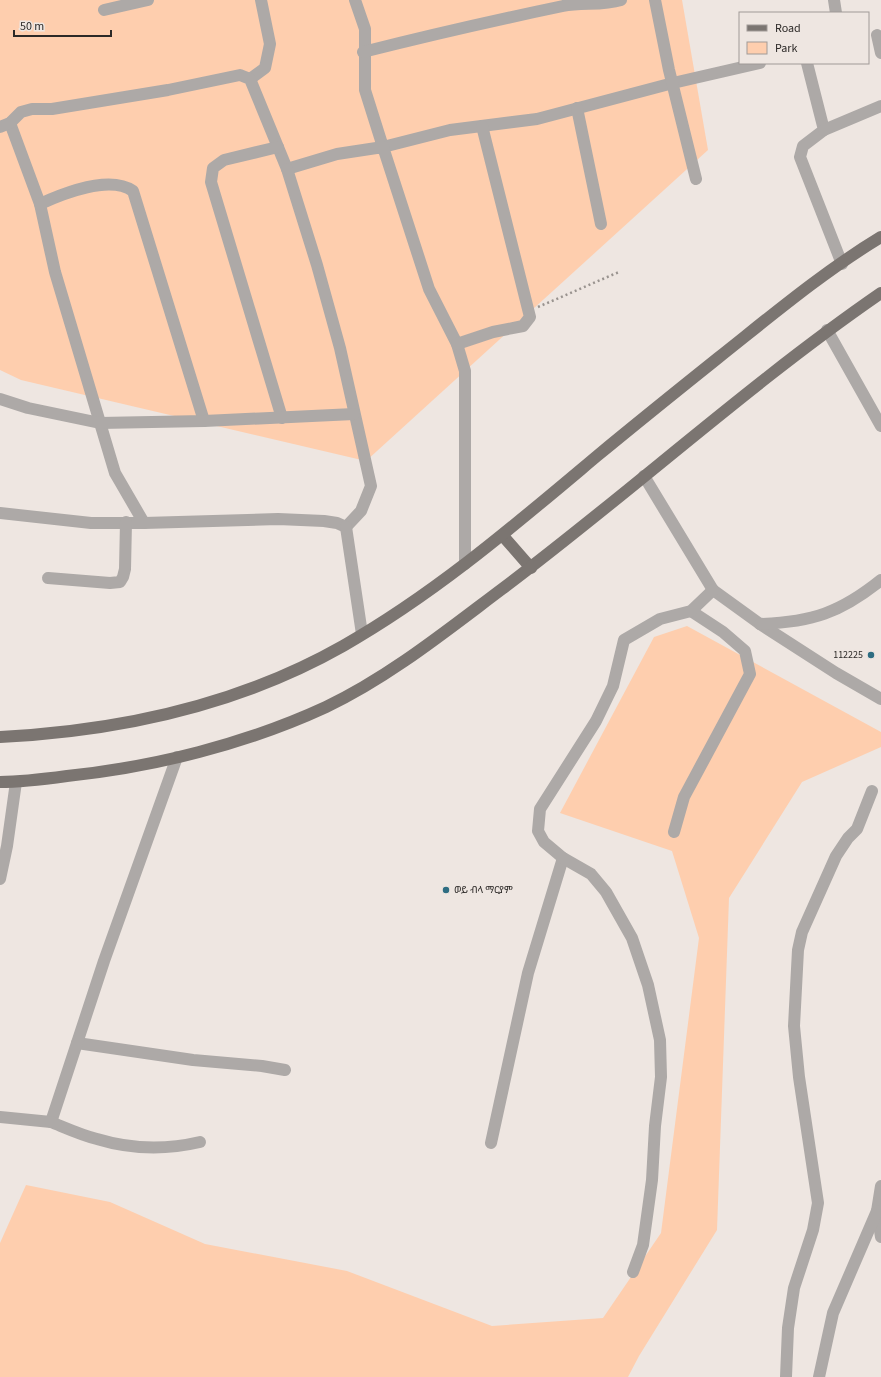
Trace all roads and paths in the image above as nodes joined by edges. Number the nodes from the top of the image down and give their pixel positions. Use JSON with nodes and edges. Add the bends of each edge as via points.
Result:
{"nodes":[{"id":1,"x":148,"y":0,"type":"edge"},
{"id":2,"x":262,"y":0,"type":"edge"},
{"id":3,"x":355,"y":0,"type":"edge"},
{"id":4,"x":621,"y":0,"type":"edge"},
{"id":5,"x":655,"y":0,"type":"edge"},
{"id":6,"x":834,"y":0,"type":"edge"},
{"id":7,"x":568,"y":2,"type":"edge"},
{"id":8,"x":104,"y":10,"type":"dead end"},
{"id":9,"x":836,"y":12,"type":"edge"},
{"id":10,"x":875,"y":35,"type":"edge"},
{"id":11,"x":363,"y":52,"type":"junction"},
{"id":12,"x":881,"y":52,"type":"edge"},
{"id":13,"x":756,"y":64,"type":"edge"},
{"id":14,"x":806,"y":64,"type":"edge"},
{"id":15,"x":250,"y":79,"type":"junction"},
{"id":16,"x":673,"y":83,"type":"junction"},
{"id":17,"x":881,"y":106,"type":"edge"},
{"id":18,"x":577,"y":108,"type":"junction"},
{"id":19,"x":5,"y":125,"type":"edge"},
{"id":20,"x":482,"y":126,"type":"junction"},
{"id":21,"x":824,"y":130,"type":"junction"},
{"id":22,"x":278,"y":147,"type":"junction"},
{"id":23,"x":383,"y":147,"type":"junction"},
{"id":24,"x":287,"y":169,"type":"junction"},
{"id":25,"x":696,"y":179,"type":"dead end"},
{"id":26,"x":40,"y":204,"type":"junction"},
{"id":27,"x":601,"y":224,"type":"dead end"},
{"id":28,"x":881,"y":237,"type":"edge"},
{"id":29,"x":842,"y":264,"type":"junction"},
{"id":30,"x":619,"y":272,"type":"dead end"},
{"id":31,"x":881,"y":293,"type":"edge"},
{"id":32,"x":530,"y":309,"type":"junction"},
{"id":33,"x":827,"y":330,"type":"junction"},
{"id":34,"x":457,"y":344,"type":"junction"},
{"id":35,"x":0,"y":399,"type":"edge"},
{"id":36,"x":354,"y":414,"type":"junction"},
{"id":37,"x":282,"y":418,"type":"junction"},
{"id":38,"x":204,"y":421,"type":"junction"},
{"id":39,"x":100,"y":423,"type":"junction"},
{"id":40,"x":881,"y":426,"type":"edge"},
{"id":41,"x":644,"y":476,"type":"junction"},
{"id":42,"x":0,"y":513,"type":"edge"},
{"id":43,"x":126,"y":522,"type":"junction"},
{"id":44,"x":144,"y":523,"type":"junction"},
{"id":45,"x":346,"y":527,"type":"junction"},
{"id":46,"x":502,"y":536,"type":"junction"},
{"id":47,"x":465,"y":564,"type":"junction"},
{"id":48,"x":530,"y":568,"type":"junction"},
{"id":49,"x":48,"y":578,"type":"dead end"},
{"id":50,"x":881,"y":580,"type":"edge"},
{"id":51,"x":713,"y":590,"type":"junction"},
{"id":52,"x":691,"y":611,"type":"junction"},
{"id":53,"x":760,"y":624,"type":"junction"},
{"id":54,"x":362,"y":634,"type":"junction"},
{"id":55,"x":881,"y":699,"type":"edge"},
{"id":56,"x":0,"y":737,"type":"edge"},
{"id":57,"x":177,"y":757,"type":"junction"},
{"id":58,"x":0,"y":782,"type":"edge"},
{"id":59,"x":16,"y":782,"type":"junction"},
{"id":60,"x":872,"y":791,"type":"dead end"},
{"id":61,"x":674,"y":832,"type":"dead end"},
{"id":62,"x":563,"y":858,"type":"junction"},
{"id":63,"x":0,"y":879,"type":"edge"},
{"id":64,"x":77,"y":1043,"type":"junction"},
{"id":65,"x":285,"y":1070,"type":"dead end"},
{"id":66,"x":0,"y":1117,"type":"edge"},
{"id":67,"x":51,"y":1122,"type":"junction"},
{"id":68,"x":200,"y":1142,"type":"dead end"},
{"id":69,"x":491,"y":1143,"type":"dead end"},
{"id":70,"x":881,"y":1186,"type":"edge"},
{"id":71,"x":877,"y":1211,"type":"junction"},
{"id":72,"x":881,"y":1237,"type":"edge"},
{"id":73,"x":633,"y":1272,"type":"dead end"},
{"id":74,"x":786,"y":1377,"type":"edge"},
{"id":75,"x":819,"y":1377,"type":"edge"}],
"edges":[{"from":1,"to":8,"type":"street"},
{"from":2,"to":15,"type":"street","via":[[270,44],[265,68]]},
{"from":3,"to":11,"type":"street","via":[[364,29]]},
{"from":4,"to":7,"type":"street","via":[[590,5]]},
{"from":5,"to":16,"type":"street"},
{"from":6,"to":9,"type":"street"},
{"from":7,"to":11,"type":"street"},
{"from":10,"to":12,"type":"street"},
{"from":11,"to":23,"type":"street","via":[[365,90]]},
{"from":13,"to":16,"type":"street"},
{"from":14,"to":21,"type":"street"},
{"from":15,"to":19,"type":"street","via":[[240,75],[168,90],[21,112]]},
{"from":15,"to":22,"type":"street"},
{"from":16,"to":18,"type":"street"},
{"from":16,"to":25,"type":"street"},
{"from":17,"to":21,"type":"street"},
{"from":18,"to":20,"type":"street","via":[[537,119]]},
{"from":18,"to":27,"type":"street"},
{"from":19,"to":26,"type":"street"},
{"from":20,"to":23,"type":"street","via":[[450,130]]},
{"from":20,"to":32,"type":"street"},
{"from":21,"to":29,"type":"street","via":[[802,146],[800,157]]},
{"from":22,"to":24,"type":"street"},
{"from":22,"to":37,"type":"street","via":[[224,160],[213,168],[211,182]]},
{"from":23,"to":24,"type":"street","via":[[337,154]]},
{"from":23,"to":34,"type":"street","via":[[429,289]]},
{"from":24,"to":36,"type":"street","via":[[329,307]]},
{"from":26,"to":38,"type":"street","via":[[64,193],[103,185],[127,186],[134,191]]},
{"from":26,"to":39,"type":"street","via":[[55,272]]},
{"from":28,"to":29,"type":"main road"},
{"from":29,"to":46,"type":"main road","via":[[807,287],[633,426]]},
{"from":30,"to":32,"type":"path"},
{"from":31,"to":33,"type":"main road"},
{"from":32,"to":34,"type":"street","via":[[530,317],[523,326]]},
{"from":33,"to":40,"type":"street"},
{"from":33,"to":41,"type":"main road"},
{"from":34,"to":47,"type":"street","via":[[465,371]]},
{"from":35,"to":39,"type":"street","via":[[28,408]]},
{"from":36,"to":37,"type":"street"},
{"from":36,"to":45,"type":"street","via":[[371,486],[361,512]]},
{"from":37,"to":38,"type":"street"},
{"from":38,"to":39,"type":"street"},
{"from":39,"to":44,"type":"street","via":[[115,473]]},
{"from":41,"to":48,"type":"main road"},
{"from":41,"to":51,"type":"street"},
{"from":42,"to":43,"type":"street","via":[[91,523]]},
{"from":43,"to":44,"type":"street"},
{"from":43,"to":49,"type":"street","via":[[125,569],[120,582]]},
{"from":44,"to":45,"type":"street","via":[[278,519],[324,521]]},
{"from":45,"to":54,"type":"street"},
{"from":46,"to":47,"type":"main road"},
{"from":46,"to":48,"type":"main road"},
{"from":47,"to":54,"type":"main road"},
{"from":48,"to":57,"type":"main road","via":[[414,656],[327,706],[263,733]]},
{"from":50,"to":53,"type":"street","via":[[859,597],[829,613],[785,623]]},
{"from":51,"to":52,"type":"street"},
{"from":51,"to":53,"type":"street"},
{"from":52,"to":61,"type":"street","via":[[746,651],[750,674],[684,797]]},
{"from":52,"to":62,"type":"street","via":[[660,619],[624,640],[613,686],[603,707],[540,809],[538,831],[544,842]]},
{"from":53,"to":55,"type":"street"},
{"from":54,"to":56,"type":"main road","via":[[271,681],[184,710],[118,725],[47,735]]},
{"from":57,"to":59,"type":"main road","via":[[111,771]]},
{"from":57,"to":64,"type":"street"},
{"from":58,"to":59,"type":"main road"},
{"from":59,"to":63,"type":"street"},
{"from":60,"to":74,"type":"street","via":[[857,829],[836,856],[802,932],[798,950],[794,1026],[798,1078],[818,1203],[813,1230],[794,1288],[788,1328]]},
{"from":62,"to":69,"type":"street","via":[[528,973]]},
{"from":62,"to":73,"type":"street","via":[[591,874],[606,892],[632,938],[648,985],[660,1040],[661,1077],[652,1180],[643,1246]]},
{"from":64,"to":65,"type":"street"},
{"from":64,"to":67,"type":"street"},
{"from":66,"to":67,"type":"street"},
{"from":67,"to":68,"type":"street","via":[[96,1139],[133,1146],[178,1147]]},
{"from":70,"to":71,"type":"street"},
{"from":71,"to":72,"type":"street"},
{"from":71,"to":75,"type":"street","via":[[833,1313]]}]}
